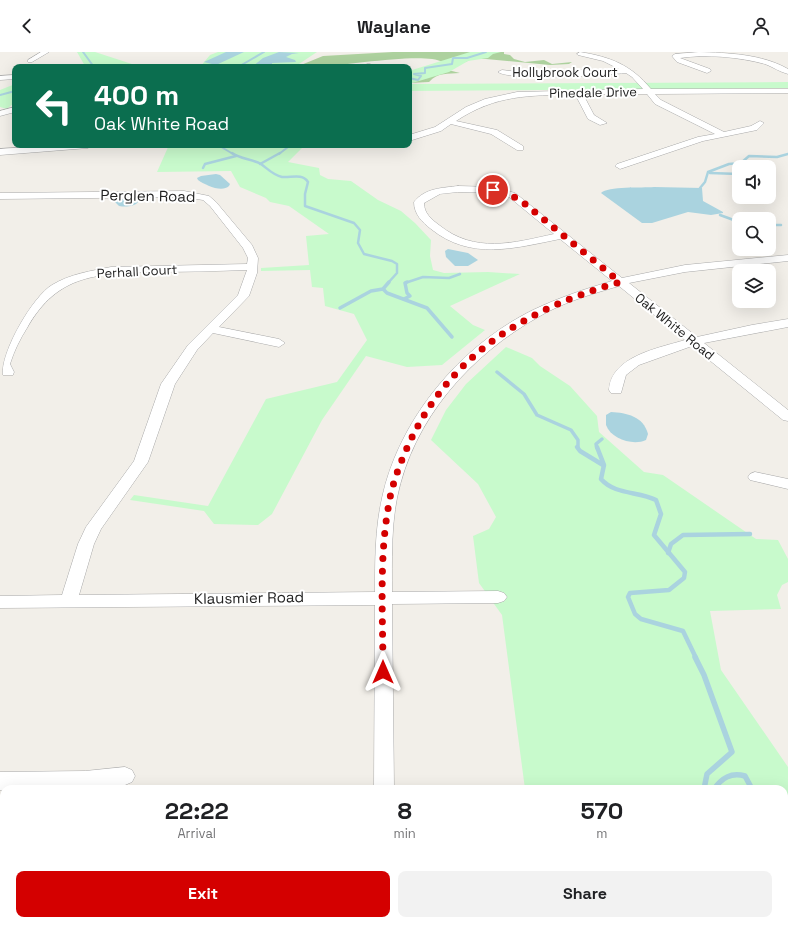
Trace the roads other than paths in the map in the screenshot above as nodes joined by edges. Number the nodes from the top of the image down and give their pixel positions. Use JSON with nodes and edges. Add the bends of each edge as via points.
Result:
{"nodes":[{"id":1,"x":46,"y":52,"type":"edge"},
{"id":2,"x":580,"y":54,"type":"dead end"},
{"id":3,"x":30,"y":61,"type":"dead end"},
{"id":4,"x":627,"y":71,"type":"junction"},
{"id":5,"x":706,"y":71,"type":"dead end"},
{"id":6,"x":502,"y":72,"type":"dead end"},
{"id":7,"x":788,"y":72,"type":"edge"},
{"id":8,"x":0,"y":78,"type":"edge"},
{"id":9,"x":12,"y":78,"type":"edge"},
{"id":10,"x":788,"y":91,"type":"edge"},
{"id":11,"x":578,"y":92,"type":"junction"},
{"id":12,"x":649,"y":92,"type":"junction"},
{"id":13,"x":12,"y":110,"type":"edge"},
{"id":14,"x":0,"y":114,"type":"edge"},
{"id":15,"x":451,"y":122,"type":"junction"},
{"id":16,"x":603,"y":123,"type":"dead end"},
{"id":17,"x":760,"y":123,"type":"dead end"},
{"id":18,"x":722,"y":134,"type":"junction"},
{"id":19,"x":412,"y":137,"type":"edge"},
{"id":20,"x":50,"y":148,"type":"edge"},
{"id":21,"x":520,"y":148,"type":"dead end"},
{"id":22,"x":0,"y":152,"type":"edge"},
{"id":23,"x":620,"y":166,"type":"dead end"},
{"id":24,"x":0,"y":196,"type":"edge"},
{"id":25,"x":562,"y":235,"type":"junction"},
{"id":26,"x":788,"y":258,"type":"edge"},
{"id":27,"x":253,"y":268,"type":"junction"},
{"id":28,"x":620,"y":282,"type":"junction"},
{"id":29,"x":788,"y":323,"type":"edge"},
{"id":30,"x":211,"y":329,"type":"junction"},
{"id":31,"x":695,"y":342,"type":"junction"},
{"id":32,"x":279,"y":343,"type":"dead end"},
{"id":33,"x":8,"y":372,"type":"dead end"},
{"id":34,"x":616,"y":390,"type":"dead end"},
{"id":35,"x":788,"y":417,"type":"edge"},
{"id":36,"x":755,"y":477,"type":"dead end"},
{"id":37,"x":788,"y":484,"type":"edge"},
{"id":38,"x":384,"y":597,"type":"junction"},
{"id":39,"x":498,"y":597,"type":"dead end"},
{"id":40,"x":69,"y":600,"type":"junction"},
{"id":41,"x":0,"y":602,"type":"edge"},
{"id":42,"x":125,"y":776,"type":"dead end"},
{"id":43,"x":0,"y":781,"type":"edge"},
{"id":44,"x":384,"y":785,"type":"edge"}],
"edges":[{"from":1,"to":3,"type":"street"},
{"from":2,"to":4,"type":"street","via":[[605,59]]},
{"from":4,"to":6,"type":"street","name":"Hollybrook Court","via":[[520,74]]},
{"from":4,"to":12,"type":"street","via":[[639,78]]},
{"from":5,"to":7,"type":"street","via":[[678,61],[675,56],[692,52],[737,54],[769,62]]},
{"from":8,"to":9,"type":"street"},
{"from":10,"to":12,"type":"street","name":"Pinedale Drive"},
{"from":11,"to":12,"type":"street","name":"Pinedale Drive"},
{"from":11,"to":15,"type":"street","name":"Pinedale Drive","via":[[516,94],[496,98],[469,109]]},
{"from":11,"to":16,"type":"street","via":[[591,117]]},
{"from":12,"to":18,"type":"street","via":[[663,105]]},
{"from":13,"to":14,"type":"street"},
{"from":15,"to":19,"type":"street","name":"Pinedale Drive"},
{"from":15,"to":21,"type":"street","via":[[494,132]]},
{"from":17,"to":18,"type":"street","via":[[754,128]]},
{"from":18,"to":23,"type":"street"},
{"from":20,"to":22,"type":"street"},
{"from":24,"to":27,"type":"street","name":"Perglen Road","via":[[200,196],[213,204],[244,242],[252,258]]},
{"from":25,"to":25,"type":"street","name":"Oak White Road","via":[[496,247],[465,244],[438,230],[420,212],[419,202],[430,194],[449,190],[481,189],[502,192],[519,199]]},
{"from":25,"to":28,"type":"street","name":"Oak White Road"},
{"from":26,"to":28,"type":"street","via":[[698,266]]},
{"from":27,"to":30,"type":"street","via":[[243,296]]},
{"from":27,"to":33,"type":"street","name":"Perhall Court","via":[[110,270],[92,273],[61,284],[42,296],[24,322],[6,356],[4,364]]},
{"from":28,"to":31,"type":"street","name":"Oak White Road"},
{"from":28,"to":38,"type":"street","via":[[572,297],[493,339],[470,358],[439,393],[415,430],[393,486],[387,509]]},
{"from":29,"to":31,"type":"street","via":[[750,328]]},
{"from":30,"to":32,"type":"street"},
{"from":30,"to":40,"type":"street","via":[[192,348],[168,384],[140,462],[94,527],[86,544]]},
{"from":31,"to":34,"type":"street","via":[[668,349],[634,363],[618,377]]},
{"from":31,"to":35,"type":"street","name":"Oak White Road"},
{"from":36,"to":37,"type":"street"},
{"from":38,"to":39,"type":"street","name":"Klausmier Road"},
{"from":38,"to":40,"type":"street","name":"Klausmier Road"},
{"from":38,"to":44,"type":"street"},
{"from":40,"to":41,"type":"street","name":"Klausmier Road"},
{"from":42,"to":43,"type":"street","via":[[85,780]]}]}
